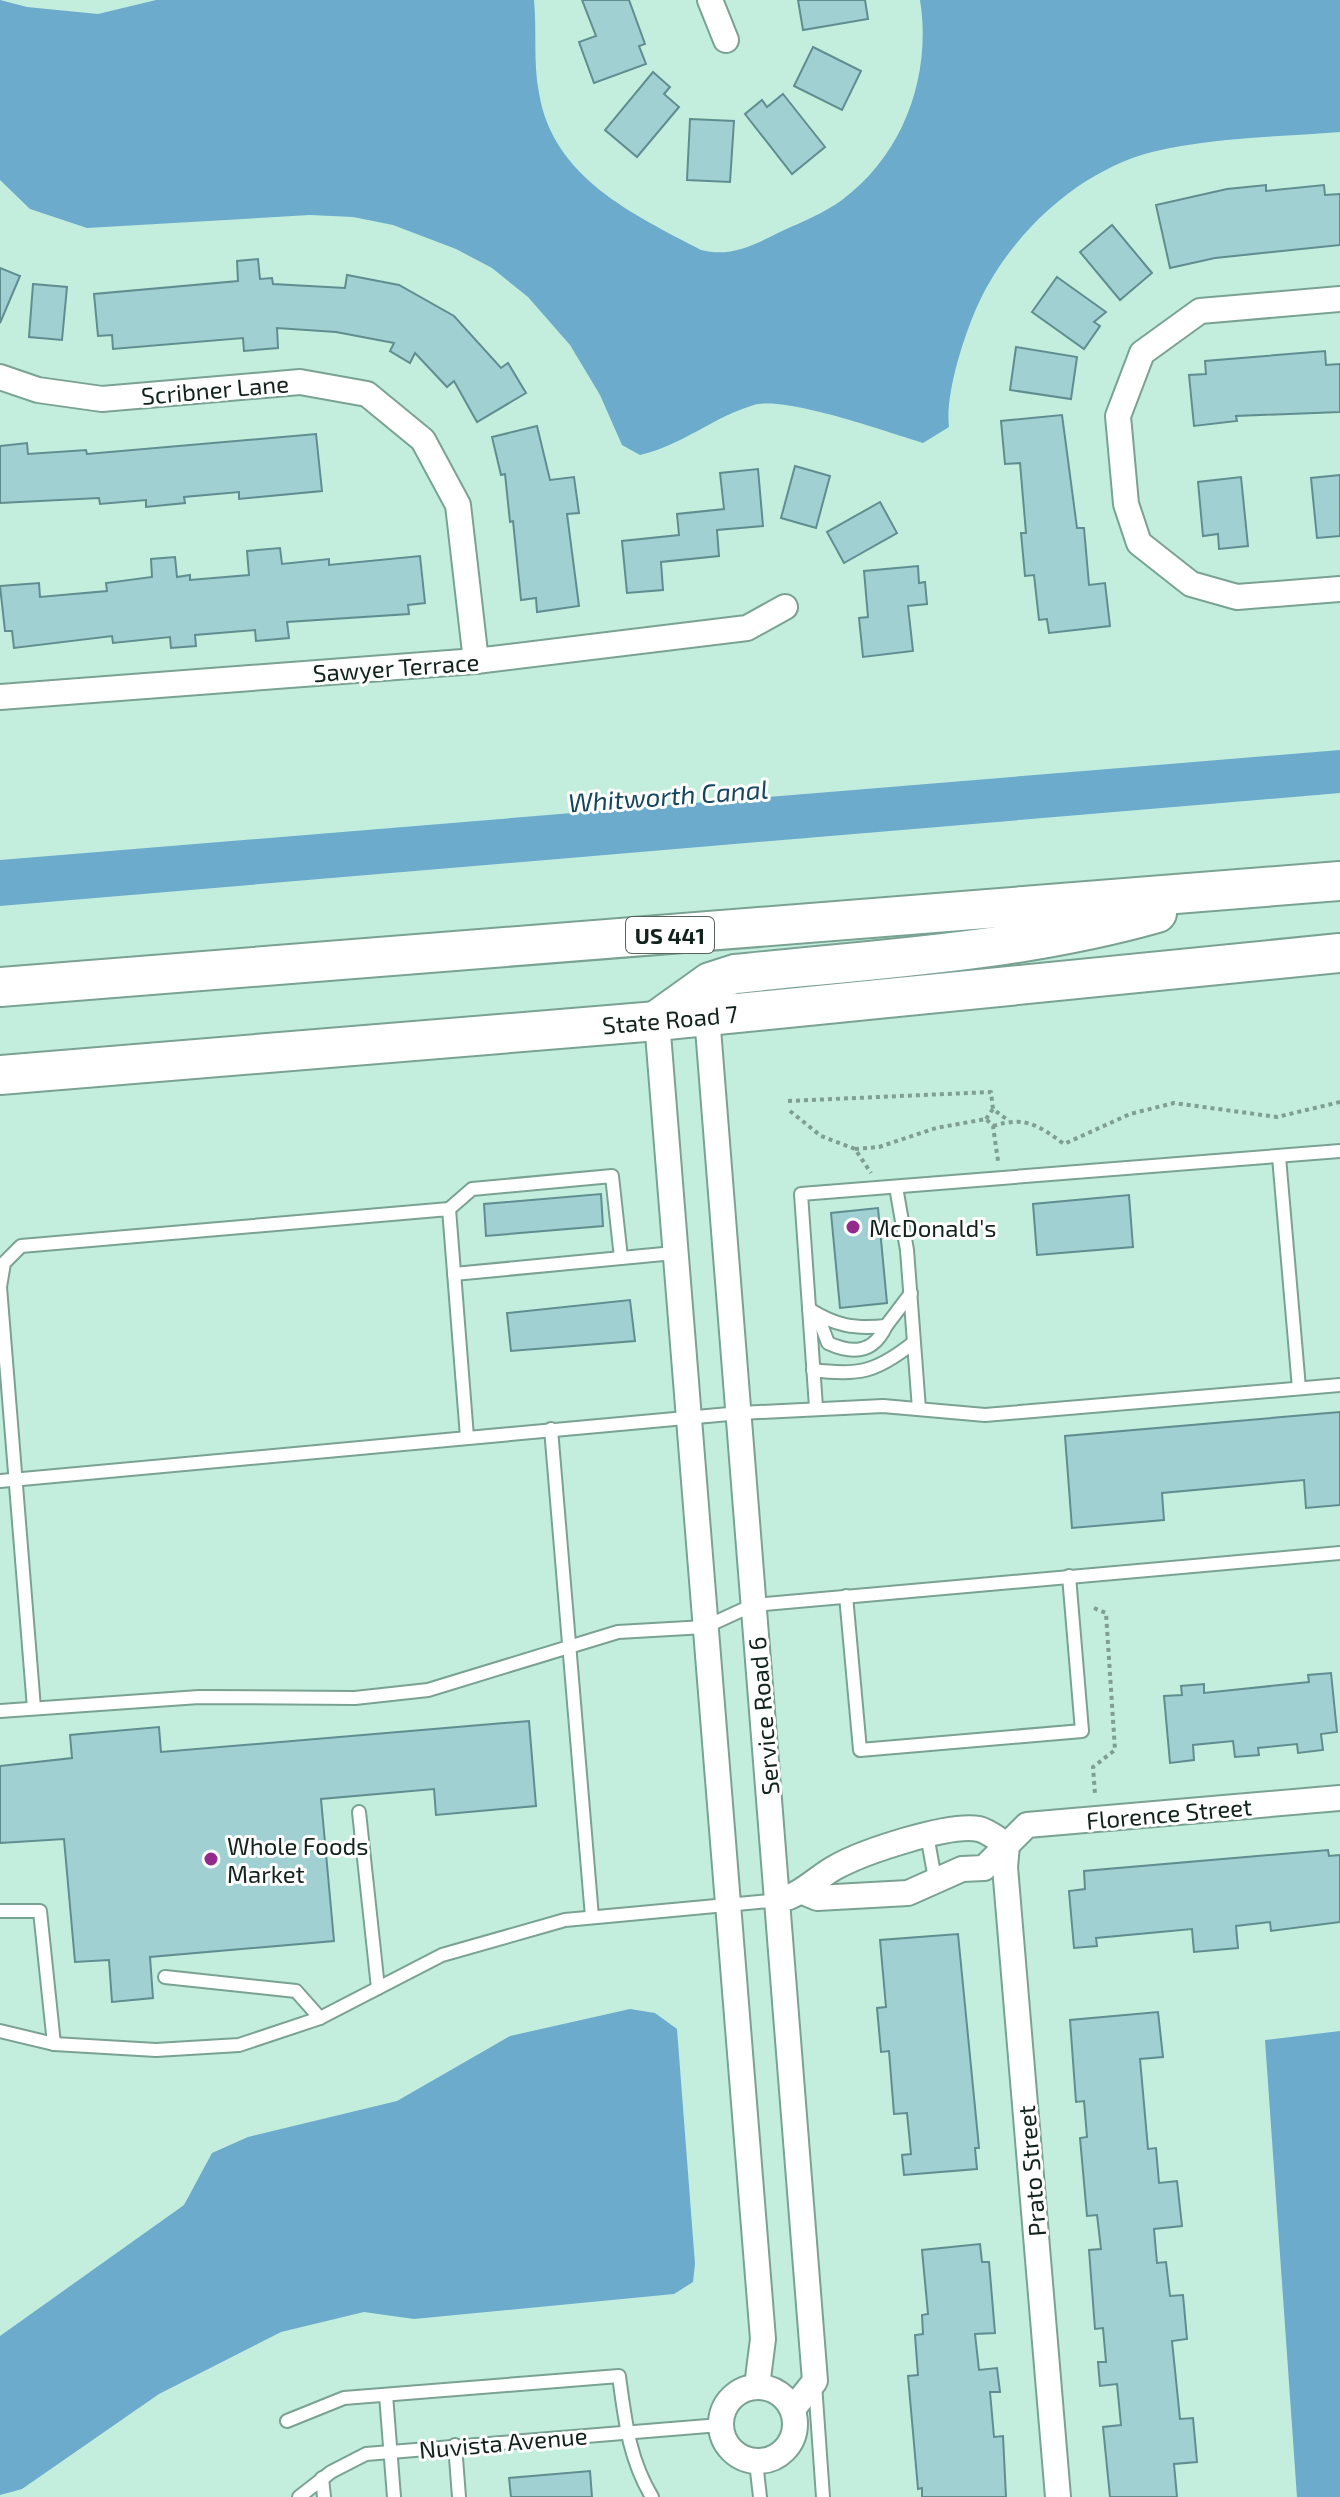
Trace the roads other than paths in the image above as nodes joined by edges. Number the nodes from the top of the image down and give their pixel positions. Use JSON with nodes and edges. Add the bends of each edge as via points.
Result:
{"nodes":[{"id":1,"x":710,"y":0,"type":"edge"},
{"id":2,"x":726,"y":40,"type":"dead end"},
{"id":3,"x":1340,"y":299,"type":"edge"},
{"id":4,"x":0,"y":377,"type":"edge"},
{"id":5,"x":1340,"y":589,"type":"edge"},
{"id":6,"x":785,"y":607,"type":"dead end"},
{"id":7,"x":476,"y":661,"type":"junction"},
{"id":8,"x":0,"y":697,"type":"edge"},
{"id":9,"x":1340,"y":881,"type":"edge"},
{"id":10,"x":1244,"y":889,"type":"junction"},
{"id":11,"x":1340,"y":953,"type":"edge"},
{"id":12,"x":0,"y":987,"type":"edge"},
{"id":13,"x":707,"y":1016,"type":"junction"},
{"id":14,"x":657,"y":1021,"type":"junction"},
{"id":15,"x":0,"y":1075,"type":"edge"},
{"id":16,"x":1340,"y":1151,"type":"edge"},
{"id":17,"x":1279,"y":1157,"type":"junction"},
{"id":18,"x":896,"y":1187,"type":"junction"},
{"id":19,"x":449,"y":1209,"type":"junction"},
{"id":20,"x":674,"y":1253,"type":"junction"},
{"id":21,"x":621,"y":1258,"type":"junction"},
{"id":22,"x":454,"y":1274,"type":"junction"},
{"id":23,"x":911,"y":1293,"type":"junction"},
{"id":24,"x":813,"y":1312,"type":"junction"},
{"id":25,"x":886,"y":1326,"type":"junction"},
{"id":26,"x":913,"y":1343,"type":"junction"},
{"id":27,"x":813,"y":1370,"type":"junction"},
{"id":28,"x":1340,"y":1385,"type":"edge"},
{"id":29,"x":1299,"y":1388,"type":"junction"},
{"id":30,"x":816,"y":1407,"type":"junction"},
{"id":31,"x":919,"y":1409,"type":"junction"},
{"id":32,"x":740,"y":1413,"type":"junction"},
{"id":33,"x":687,"y":1417,"type":"junction"},
{"id":34,"x":551,"y":1429,"type":"junction"},
{"id":35,"x":467,"y":1437,"type":"junction"},
{"id":36,"x":17,"y":1479,"type":"junction"},
{"id":37,"x":0,"y":1481,"type":"edge"},
{"id":38,"x":1340,"y":1553,"type":"edge"},
{"id":39,"x":1069,"y":1576,"type":"junction"},
{"id":40,"x":846,"y":1596,"type":"junction"},
{"id":41,"x":753,"y":1605,"type":"junction"},
{"id":42,"x":705,"y":1627,"type":"junction"},
{"id":43,"x":568,"y":1647,"type":"junction"},
{"id":44,"x":34,"y":1708,"type":"junction"},
{"id":45,"x":0,"y":1711,"type":"edge"},
{"id":46,"x":1340,"y":1798,"type":"edge"},
{"id":47,"x":359,"y":1812,"type":"dead end"},
{"id":48,"x":927,"y":1835,"type":"junction"},
{"id":49,"x":1007,"y":1845,"type":"junction"},
{"id":50,"x":935,"y":1879,"type":"junction"},
{"id":51,"x":803,"y":1892,"type":"junction"},
{"id":52,"x":780,"y":1900,"type":"junction"},
{"id":53,"x":730,"y":1906,"type":"junction"},
{"id":54,"x":0,"y":1911,"type":"edge"},
{"id":55,"x":592,"y":1917,"type":"junction"},
{"id":56,"x":165,"y":1977,"type":"dead end"},
{"id":57,"x":378,"y":1988,"type":"junction"},
{"id":58,"x":320,"y":2018,"type":"junction"},
{"id":59,"x":0,"y":2031,"type":"edge"},
{"id":60,"x":54,"y":2044,"type":"junction"},
{"id":61,"x":815,"y":2381,"type":"junction"},
{"id":62,"x":757,"y":2386,"type":"junction"},
{"id":63,"x":386,"y":2395,"type":"junction"},
{"id":64,"x":793,"y":2409,"type":"junction"},
{"id":65,"x":287,"y":2421,"type":"dead end"},
{"id":66,"x":720,"y":2425,"type":"junction"},
{"id":67,"x":626,"y":2432,"type":"junction"},
{"id":68,"x":455,"y":2445,"type":"junction"},
{"id":69,"x":390,"y":2452,"type":"junction"},
{"id":70,"x":756,"y":2462,"type":"junction"},
{"id":71,"x":322,"y":2478,"type":"junction"},
{"id":72,"x":299,"y":2497,"type":"edge"},
{"id":73,"x":324,"y":2497,"type":"edge"},
{"id":74,"x":394,"y":2497,"type":"edge"},
{"id":75,"x":459,"y":2497,"type":"edge"},
{"id":76,"x":652,"y":2497,"type":"edge"},
{"id":77,"x":760,"y":2497,"type":"edge"},
{"id":78,"x":823,"y":2497,"type":"edge"},
{"id":79,"x":1058,"y":2497,"type":"edge"}],
"edges":[{"from":1,"to":2,"type":"street"},
{"from":3,"to":5,"type":"street","via":[[1200,311],[1142,353],[1118,416],[1126,504],[1139,543],[1191,584],[1237,597]]},
{"from":4,"to":7,"type":"street","name":"Scribner Lane","via":[[38,390],[102,399],[300,382],[367,394],[423,440],[458,505]]},
{"from":6,"to":7,"type":"street","name":"Sawyer Terrace","via":[[747,628]]},
{"from":7,"to":8,"type":"street","name":"Sawyer Terrace"},
{"from":9,"to":10,"type":"main road","number":"US 441"},
{"from":10,"to":12,"type":"main road","number":"US 441"},
{"from":10,"to":14,"type":"main road","via":[[1097,930],[1025,943],[735,974],[710,982]]},
{"from":11,"to":13,"type":"main road","name":"State Road 7"},
{"from":13,"to":14,"type":"main road","name":"State Road 7"},
{"from":13,"to":32,"type":"street","name":"Service Road 6"},
{"from":14,"to":15,"type":"main road","name":"State Road 7"},
{"from":14,"to":20,"type":"street","name":"Service Road 6"},
{"from":16,"to":17,"type":"lane"},
{"from":17,"to":18,"type":"lane"},
{"from":17,"to":29,"type":"lane"},
{"from":18,"to":23,"type":"lane"},
{"from":18,"to":24,"type":"lane","via":[[801,1194]]},
{"from":19,"to":21,"type":"lane","via":[[472,1189],[612,1176]]},
{"from":19,"to":22,"type":"lane"},
{"from":19,"to":36,"type":"lane","via":[[21,1246],[0,1275]]},
{"from":20,"to":21,"type":"lane"},
{"from":20,"to":33,"type":"street","name":"Service Road 6"},
{"from":21,"to":22,"type":"lane"},
{"from":22,"to":35,"type":"lane"},
{"from":23,"to":25,"type":"lane"},
{"from":23,"to":26,"type":"lane"},
{"from":24,"to":25,"type":"lane","via":[[853,1329]]},
{"from":24,"to":25,"type":"lane","via":[[828,1343],[850,1353],[868,1349]]},
{"from":24,"to":27,"type":"lane"},
{"from":26,"to":27,"type":"lane","via":[[868,1372]]},
{"from":26,"to":31,"type":"lane"},
{"from":27,"to":30,"type":"lane"},
{"from":28,"to":29,"type":"lane"},
{"from":29,"to":31,"type":"lane","via":[[996,1414]]},
{"from":30,"to":31,"type":"lane"},
{"from":30,"to":32,"type":"lane"},
{"from":32,"to":33,"type":"lane"},
{"from":32,"to":41,"type":"street","name":"Service Road 6"},
{"from":33,"to":34,"type":"lane"},
{"from":33,"to":42,"type":"street","name":"Service Road 6"},
{"from":34,"to":35,"type":"lane"},
{"from":34,"to":43,"type":"lane"},
{"from":35,"to":36,"type":"lane"},
{"from":36,"to":37,"type":"lane"},
{"from":36,"to":44,"type":"lane"},
{"from":38,"to":39,"type":"lane"},
{"from":39,"to":40,"type":"lane"},
{"from":39,"to":40,"type":"lane","via":[[1082,1731],[860,1750]]},
{"from":40,"to":41,"type":"lane"},
{"from":41,"to":42,"type":"lane"},
{"from":41,"to":52,"type":"street","name":"Service Road 6"},
{"from":42,"to":43,"type":"lane","via":[[618,1632]]},
{"from":42,"to":53,"type":"street","name":"Service Road 6"},
{"from":43,"to":44,"type":"lane","via":[[428,1690],[355,1698],[199,1697]]},
{"from":43,"to":55,"type":"lane"},
{"from":44,"to":45,"type":"lane"},
{"from":46,"to":49,"type":"street","name":"Florence Street","via":[[1027,1825]]},
{"from":47,"to":57,"type":"lane"},
{"from":48,"to":49,"type":"street","name":"Florence Street","via":[[979,1829]]},
{"from":48,"to":50,"type":"lane"},
{"from":48,"to":51,"type":"street","name":"Florence Street","via":[[842,1863],[812,1880]]},
{"from":49,"to":50,"type":"street","name":"Florence Street","via":[[984,1868]]},
{"from":49,"to":79,"type":"street","name":"Prato Street"},
{"from":50,"to":51,"type":"street","name":"Florence Street","via":[[908,1893],[879,1896],[817,1898]]},
{"from":51,"to":52,"type":"street","name":"Florence Street"},
{"from":52,"to":53,"type":"lane"},
{"from":52,"to":61,"type":"street","name":"Service Road 6"},
{"from":53,"to":55,"type":"lane"},
{"from":53,"to":62,"type":"street","name":"Service Road 6","via":[[763,2339]]},
{"from":54,"to":60,"type":"lane","via":[[40,1911]]},
{"from":55,"to":57,"type":"lane","via":[[442,1955]]},
{"from":56,"to":58,"type":"lane","via":[[296,1991]]},
{"from":57,"to":58,"type":"lane"},
{"from":58,"to":60,"type":"lane","via":[[239,2045],[156,2050]]},
{"from":59,"to":60,"type":"lane"},
{"from":61,"to":64,"type":"street"},
{"from":61,"to":78,"type":"lane"},
{"from":62,"to":64,"type":"street","via":[[773,2389]]},
{"from":62,"to":66,"type":"street","via":[[729,2399]]},
{"from":63,"to":65,"type":"lane","via":[[344,2398]]},
{"from":63,"to":67,"type":"lane","via":[[619,2376]]},
{"from":63,"to":69,"type":"lane"},
{"from":64,"to":70,"type":"street","via":[[794,2435],[787,2448],[775,2458]]},
{"from":66,"to":67,"type":"lane","name":"Nuvista Avenue"},
{"from":66,"to":70,"type":"street","via":[[731,2450]]},
{"from":67,"to":68,"type":"lane","name":"Nuvista Avenue"},
{"from":67,"to":76,"type":"lane","via":[[636,2471]]},
{"from":68,"to":69,"type":"lane","name":"Nuvista Avenue"},
{"from":68,"to":75,"type":"lane"},
{"from":69,"to":71,"type":"lane","name":"Nuvista Avenue","via":[[366,2454]]},
{"from":69,"to":74,"type":"lane"},
{"from":70,"to":77,"type":"lane"},
{"from":71,"to":72,"type":"lane","name":"Nuvista Avenue"},
{"from":71,"to":73,"type":"lane"}]}
